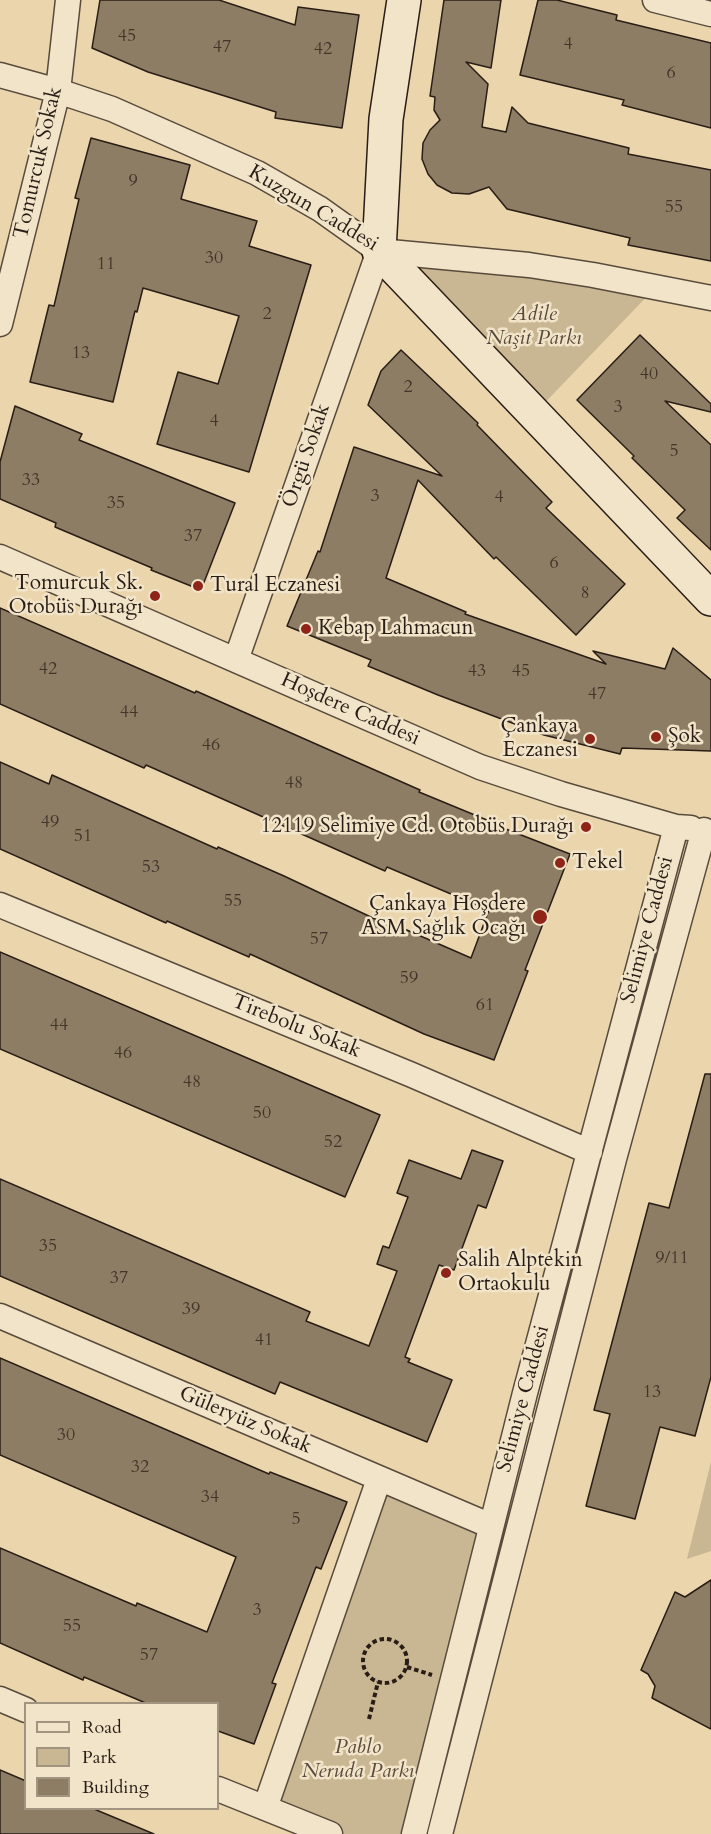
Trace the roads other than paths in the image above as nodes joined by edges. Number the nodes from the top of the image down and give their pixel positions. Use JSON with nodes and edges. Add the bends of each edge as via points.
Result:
{"nodes":[{"id":1,"x":68,"y":0,"type":"edge"},
{"id":2,"x":404,"y":0,"type":"edge"},
{"id":3,"x":655,"y":0,"type":"edge"},
{"id":4,"x":711,"y":14,"type":"edge"},
{"id":5,"x":0,"y":75,"type":"edge"},
{"id":6,"x":58,"y":91,"type":"junction"},
{"id":7,"x":379,"y":251,"type":"junction"},
{"id":8,"x":711,"y":298,"type":"edge"},
{"id":9,"x":0,"y":324,"type":"edge"},
{"id":10,"x":0,"y":557,"type":"edge"},
{"id":11,"x":711,"y":599,"type":"edge"},
{"id":12,"x":236,"y":660,"type":"junction"},
{"id":13,"x":676,"y":827,"type":"junction"},
{"id":14,"x":708,"y":830,"type":"edge"},
{"id":15,"x":0,"y":905,"type":"edge"},
{"id":16,"x":590,"y":1152,"type":"junction"},
{"id":17,"x":0,"y":1316,"type":"edge"},
{"id":18,"x":379,"y":1479,"type":"junction"},
{"id":19,"x":491,"y":1526,"type":"junction"},
{"id":20,"x":0,"y":1699,"type":"edge"},
{"id":21,"x":24,"y":1709,"type":"edge"},
{"id":22,"x":219,"y":1789,"type":"edge"},
{"id":23,"x":265,"y":1808,"type":"junction"},
{"id":24,"x":330,"y":1834,"type":"edge"},
{"id":25,"x":414,"y":1834,"type":"edge"},
{"id":26,"x":440,"y":1834,"type":"edge"}],
"edges":[{"from":1,"to":6,"type":"street","name":"Tomurcuk Sokak"},
{"from":2,"to":7,"type":"main road","via":[[386,119]]},
{"from":3,"to":4,"type":"street"},
{"from":5,"to":6,"type":"street","name":"Kuzgun Caddesi"},
{"from":6,"to":7,"type":"street","name":"Kuzgun Caddesi","via":[[112,109],[257,173],[320,208]]},
{"from":6,"to":9,"type":"street","name":"Tomurcuk Sokak"},
{"from":7,"to":8,"type":"street","name":"Kuzgun Caddesi","via":[[529,265]]},
{"from":7,"to":11,"type":"main road"},
{"from":7,"to":12,"type":"street","name":"Örgü Sokak"},
{"from":10,"to":12,"type":"street","name":"Hoşdere Caddesi"},
{"from":12,"to":13,"type":"street","name":"Hoşdere Caddesi","via":[[480,767]]},
{"from":13,"to":14,"type":"street","name":"Hoşdere Caddesi"},
{"from":13,"to":16,"type":"street","name":"Selimiye Caddesi"},
{"from":14,"to":26,"type":"street","name":"Selimiye Caddesi","via":[[614,1159]]},
{"from":15,"to":16,"type":"street","name":"Tirebolu Sokak"},
{"from":16,"to":19,"type":"street","name":"Selimiye Caddesi"},
{"from":17,"to":18,"type":"street","name":"Güleryüz Sokak"},
{"from":18,"to":19,"type":"street","name":"Güleryüz Sokak"},
{"from":18,"to":23,"type":"street"},
{"from":19,"to":25,"type":"street","name":"Selimiye Caddesi"},
{"from":20,"to":21,"type":"street"},
{"from":22,"to":23,"type":"street"},
{"from":23,"to":24,"type":"street"}]}
